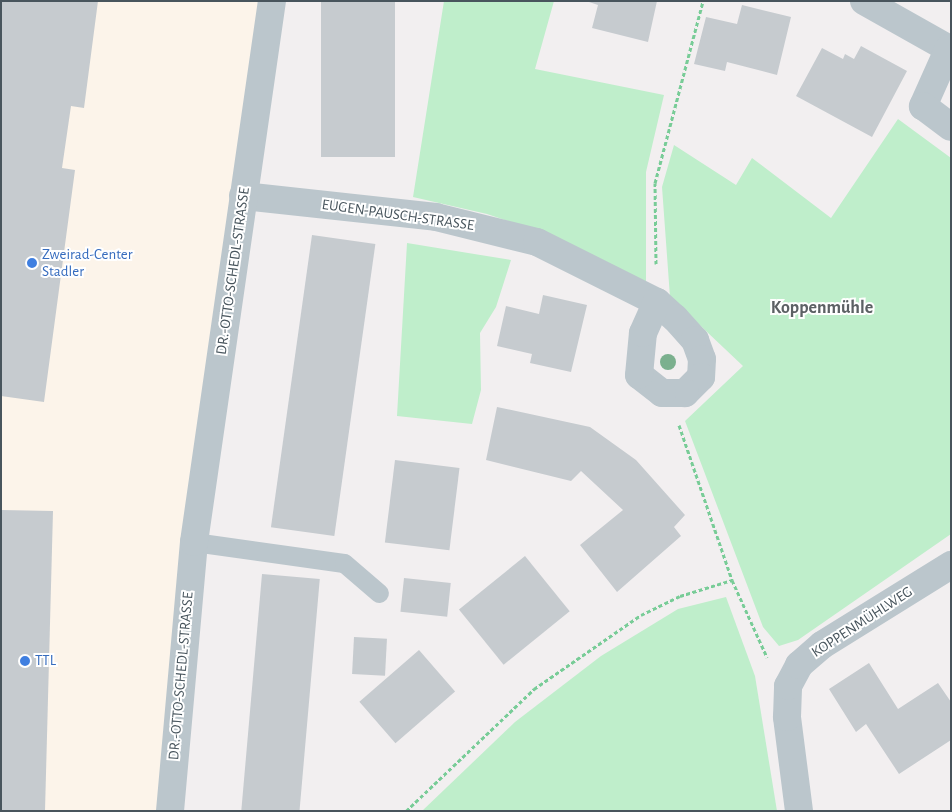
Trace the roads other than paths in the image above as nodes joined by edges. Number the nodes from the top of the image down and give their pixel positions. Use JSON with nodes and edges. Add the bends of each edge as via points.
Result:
{"nodes":[{"id":1,"x":272,"y":1,"type":"edge"},
{"id":2,"x":864,"y":1,"type":"edge"},
{"id":3,"x":950,"y":49,"type":"edge"},
{"id":4,"x":951,"y":126,"type":"edge"},
{"id":5,"x":244,"y":196,"type":"junction"},
{"id":6,"x":657,"y":302,"type":"junction"},
{"id":7,"x":194,"y":542,"type":"junction"},
{"id":8,"x":951,"y":565,"type":"edge"},
{"id":9,"x":379,"y":593,"type":"dead end"},
{"id":10,"x":170,"y":811,"type":"edge"},
{"id":11,"x":799,"y":811,"type":"edge"}],
"edges":[{"from":1,"to":5,"type":"street","name":"DR.-OTTO-SCHEDL-STRASSE"},
{"from":2,"to":3,"type":"street"},
{"from":3,"to":4,"type":"street","via":[[923,106]]},
{"from":5,"to":6,"type":"street","name":"EUGEN-PAUSCH-STRASSE","via":[[436,217],[513,234]]},
{"from":5,"to":7,"type":"street","name":"DR.-OTTO-SCHEDL-STRASSE"},
{"from":6,"to":6,"type":"street","name":"EUGEN-PAUSCH-STRASSE","via":[[695,340],[702,359],[701,377],[694,388],[670,393],[646,384],[639,375],[642,332]]},
{"from":7,"to":9,"type":"lane","via":[[344,564]]},
{"from":7,"to":10,"type":"street","name":"DR.-OTTO-SCHEDL-STRASSE"},
{"from":8,"to":11,"type":"street","name":"KOPPENMÜHLWEG","via":[[822,645],[799,665],[788,686],[787,717]]}]}
